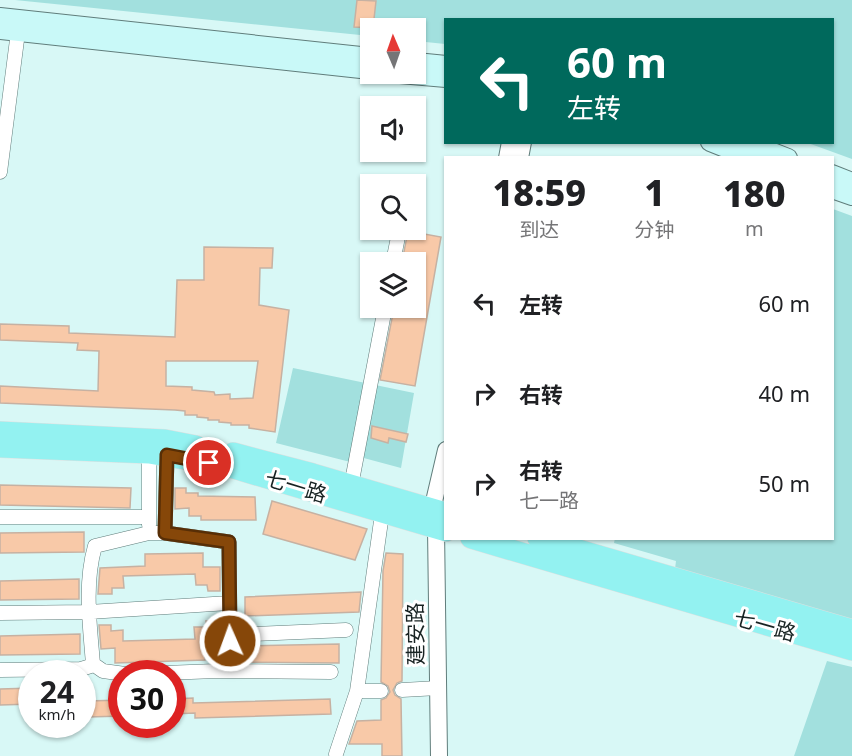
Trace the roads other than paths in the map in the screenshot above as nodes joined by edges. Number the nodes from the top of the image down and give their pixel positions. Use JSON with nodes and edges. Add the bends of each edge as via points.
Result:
{"nodes":[{"id":1,"x":0,"y":16,"type":"edge"},
{"id":2,"x":9,"y":31,"type":"edge"},
{"id":3,"x":360,"y":56,"type":"edge"},
{"id":4,"x":426,"y":63,"type":"edge"},
{"id":5,"x":444,"y":65,"type":"edge"},
{"id":6,"x":360,"y":69,"type":"edge"},
{"id":7,"x":426,"y":76,"type":"edge"},
{"id":8,"x":444,"y":78,"type":"edge"},
{"id":9,"x":715,"y":144,"type":"edge"},
{"id":10,"x":752,"y":144,"type":"edge"},
{"id":11,"x":745,"y":156,"type":"edge"},
{"id":12,"x":783,"y":156,"type":"edge"},
{"id":13,"x":0,"y":172,"type":"edge"},
{"id":14,"x":834,"y":175,"type":"edge"},
{"id":15,"x":852,"y":182,"type":"edge"},
{"id":16,"x":834,"y":190,"type":"edge"},
{"id":17,"x":852,"y":196,"type":"edge"},
{"id":18,"x":383,"y":318,"type":"edge"},
{"id":19,"x":0,"y":432,"type":"edge"},
{"id":20,"x":0,"y":447,"type":"edge"},
{"id":21,"x":158,"y":454,"type":"junction"},
{"id":22,"x":444,"y":478,"type":"edge"},
{"id":23,"x":351,"y":486,"type":"junction"},
{"id":24,"x":382,"y":514,"type":"dead end"},
{"id":25,"x":1,"y":517,"type":"edge"},
{"id":26,"x":149,"y":517,"type":"junction"},
{"id":27,"x":441,"y":519,"type":"edge"},
{"id":28,"x":149,"y":533,"type":"junction"},
{"id":29,"x":165,"y":533,"type":"junction"},
{"id":30,"x":478,"y":540,"type":"edge"},
{"id":31,"x":545,"y":540,"type":"edge"},
{"id":32,"x":229,"y":603,"type":"junction"},
{"id":33,"x":89,"y":612,"type":"junction"},
{"id":34,"x":0,"y":613,"type":"edge"},
{"id":35,"x":345,"y":630,"type":"dead end"},
{"id":36,"x":852,"y":630,"type":"edge"},
{"id":37,"x":229,"y":635,"type":"junction"},
{"id":38,"x":852,"y":650,"type":"edge"},
{"id":39,"x":94,"y":660,"type":"edge"},
{"id":40,"x":0,"y":670,"type":"edge"},
{"id":41,"x":18,"y":670,"type":"edge"},
{"id":42,"x":216,"y":671,"type":"junction"},
{"id":43,"x":186,"y":672,"type":"edge"},
{"id":44,"x":331,"y":672,"type":"dead end"},
{"id":45,"x":438,"y":688,"type":"junction"},
{"id":46,"x":381,"y":690,"type":"dead end"},
{"id":47,"x":402,"y":690,"type":"dead end"},
{"id":48,"x":357,"y":691,"type":"junction"},
{"id":49,"x":336,"y":754,"type":"dead end"},
{"id":50,"x":439,"y":756,"type":"edge"}],
"edges":[{"from":1,"to":3,"type":"main road"},
{"from":2,"to":6,"type":"main road"},
{"from":2,"to":13,"type":"street"},
{"from":4,"to":5,"type":"main road"},
{"from":7,"to":8,"type":"main road"},
{"from":9,"to":11,"type":"main road"},
{"from":10,"to":12,"type":"main road"},
{"from":14,"to":15,"type":"main road"},
{"from":16,"to":17,"type":"main road"},
{"from":18,"to":23,"type":"street"},
{"from":19,"to":23,"type":"main road","name":"七一路","via":[[165,440],[229,452]]},
{"from":20,"to":21,"type":"main road","name":"七一路"},
{"from":21,"to":26,"type":"street"},
{"from":21,"to":27,"type":"main road","name":"七一路","via":[[230,467]]},
{"from":21,"to":29,"type":"street"},
{"from":22,"to":27,"type":"street","name":"建安路"},
{"from":23,"to":27,"type":"main road","name":"七一路"},
{"from":24,"to":48,"type":"street"},
{"from":25,"to":26,"type":"street"},
{"from":26,"to":28,"type":"street"},
{"from":27,"to":45,"type":"street","name":"建安路"},
{"from":28,"to":29,"type":"street"},
{"from":28,"to":33,"type":"street","via":[[95,546]]},
{"from":29,"to":32,"type":"street","via":[[229,542]]},
{"from":30,"to":38,"type":"main road","name":"七一路"},
{"from":31,"to":36,"type":"main road","name":"七一路"},
{"from":32,"to":33,"type":"street"},
{"from":32,"to":37,"type":"street"},
{"from":33,"to":34,"type":"street"},
{"from":33,"to":39,"type":"street"},
{"from":35,"to":37,"type":"street"},
{"from":37,"to":42,"type":"street","via":[[227,658]]},
{"from":40,"to":41,"type":"street"},
{"from":42,"to":43,"type":"street"},
{"from":42,"to":44,"type":"street"},
{"from":45,"to":47,"type":"street"},
{"from":45,"to":50,"type":"street","name":"建安路"},
{"from":46,"to":48,"type":"street"},
{"from":48,"to":49,"type":"street"}]}
